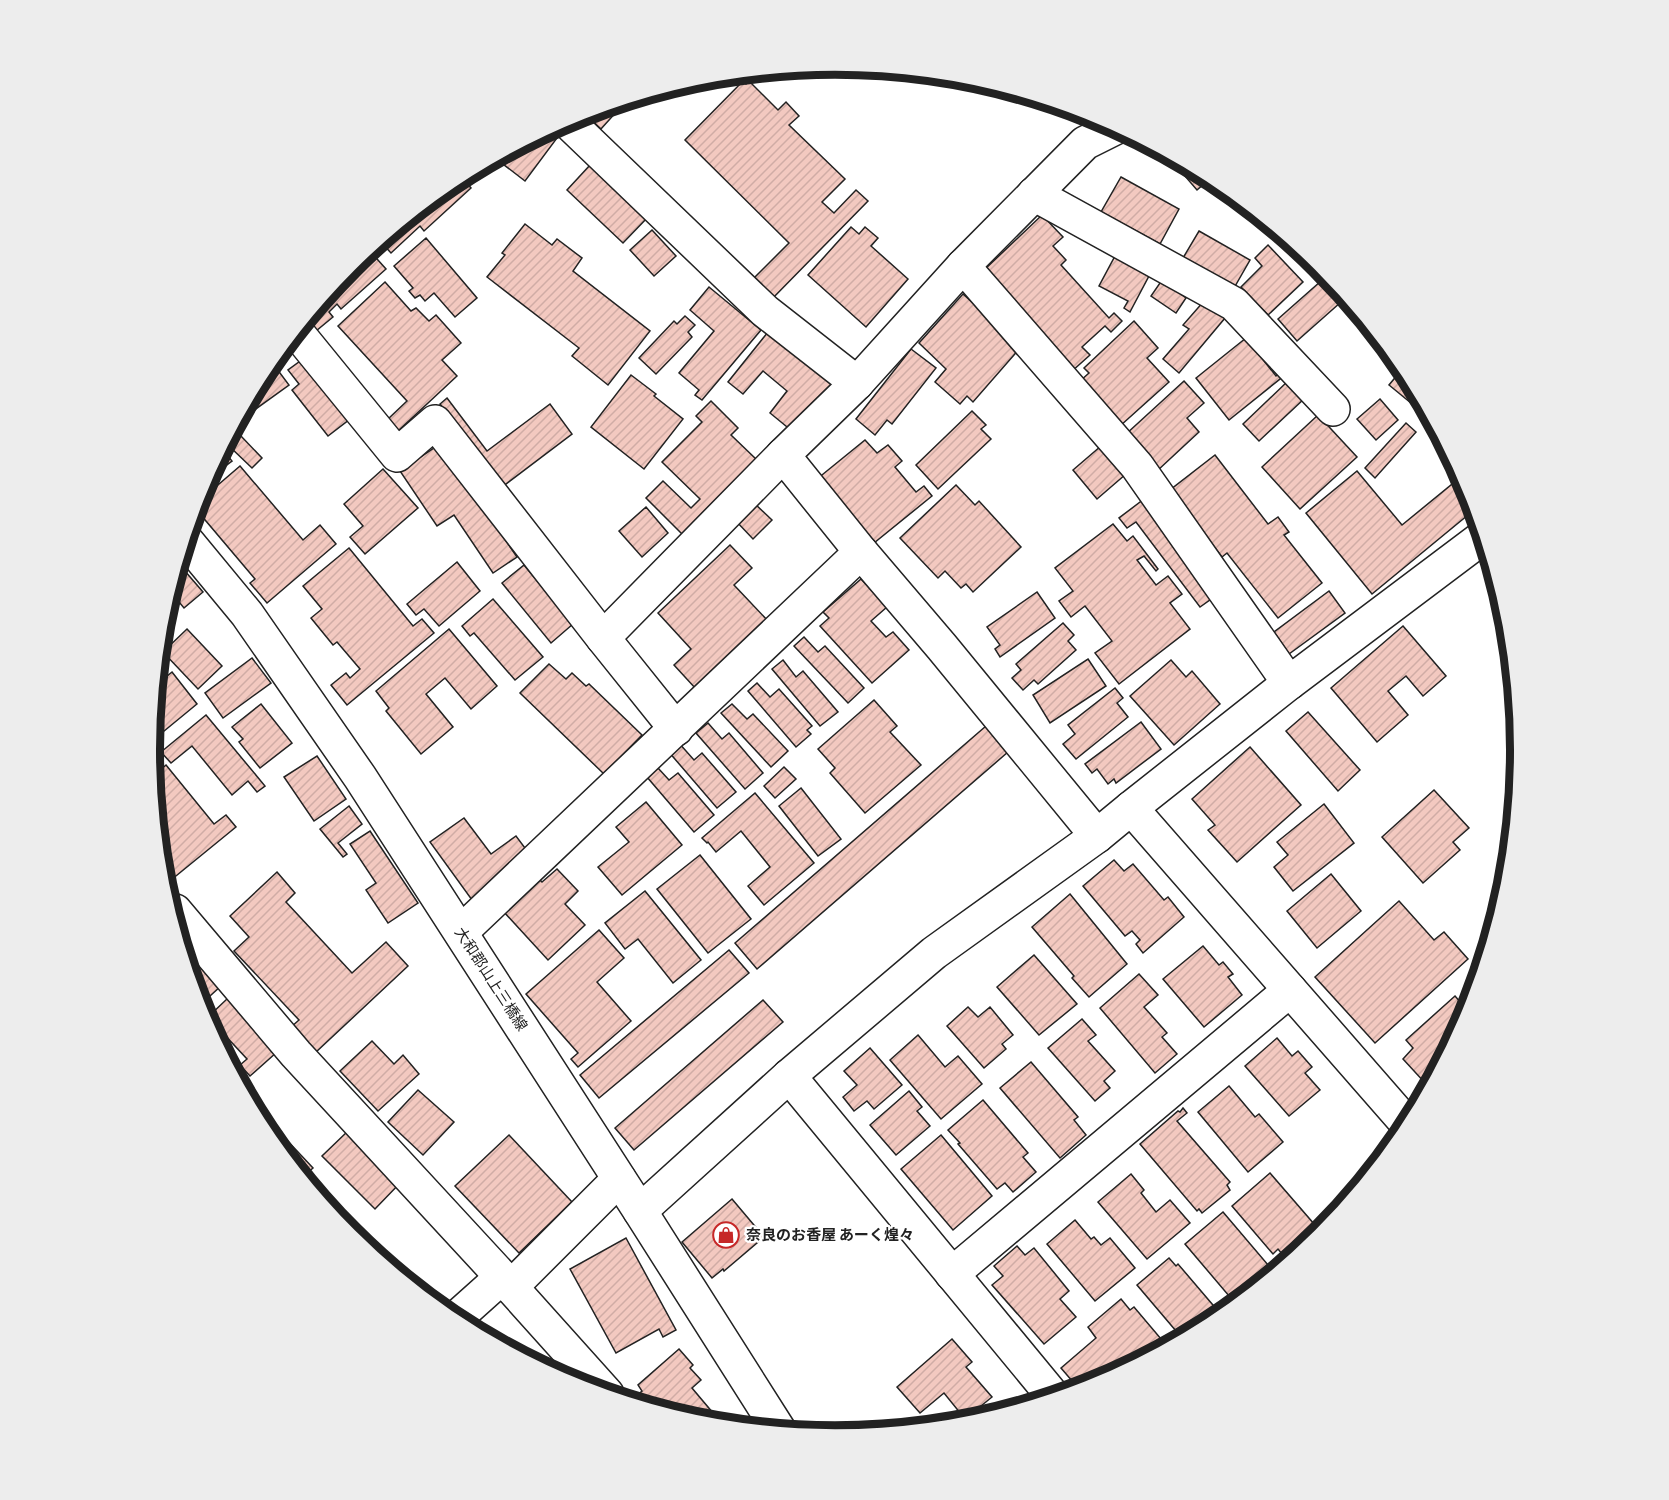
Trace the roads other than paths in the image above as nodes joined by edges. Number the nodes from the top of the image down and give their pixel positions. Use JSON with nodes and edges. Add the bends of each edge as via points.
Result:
{"nodes":[{"id":1,"x":573,"y":127,"type":"edge"},
{"id":2,"x":1107,"y":133,"type":"edge"},
{"id":3,"x":1034,"y":194,"type":"junction"},
{"id":4,"x":963,"y":266,"type":"junction"},
{"id":5,"x":301,"y":337,"type":"edge"},
{"id":6,"x":857,"y":383,"type":"junction"},
{"id":7,"x":1333,"y":409,"type":"dead end"},
{"id":8,"x":783,"y":455,"type":"junction"},
{"id":9,"x":1477,"y":542,"type":"edge"},
{"id":10,"x":191,"y":546,"type":"edge"},
{"id":11,"x":861,"y":552,"type":"junction"},
{"id":12,"x":603,"y":638,"type":"junction"},
{"id":13,"x":1289,"y":683,"type":"junction"},
{"id":14,"x":676,"y":729,"type":"junction"},
{"id":15,"x":1131,"y":808,"type":"junction"},
{"id":16,"x":1097,"y":836,"type":"junction"},
{"id":17,"x":182,"y":921,"type":"edge"},
{"id":18,"x":461,"y":932,"type":"junction"},
{"id":19,"x":1290,"y":990,"type":"junction"},
{"id":20,"x":789,"y":1076,"type":"junction"},
{"id":21,"x":1401,"y":1117,"type":"edge"},
{"id":22,"x":619,"y":1179,"type":"junction"},
{"id":23,"x":640,"y":1211,"type":"junction"},
{"id":24,"x":952,"y":1274,"type":"junction"},
{"id":25,"x":506,"y":1282,"type":"junction"},
{"id":26,"x":463,"y":1313,"type":"edge"},
{"id":27,"x":595,"y":1381,"type":"edge"},
{"id":28,"x":1048,"y":1390,"type":"edge"},
{"id":29,"x":774,"y":1422,"type":"edge"}],
"edges":[{"from":1,"to":6,"type":"street","via":[[765,311]]},
{"from":2,"to":3,"type":"street","via":[[1085,143]]},
{"from":3,"to":4,"type":"street"},
{"from":3,"to":7,"type":"street","via":[[1234,304]]},
{"from":4,"to":6,"type":"street"},
{"from":4,"to":13,"type":"street","via":[[1137,466]]},
{"from":5,"to":12,"type":"street","via":[[397,455],[435,422]]},
{"from":6,"to":8,"type":"street"},
{"from":8,"to":11,"type":"street"},
{"from":8,"to":12,"type":"street"},
{"from":9,"to":13,"type":"street"},
{"from":10,"to":18,"type":"street","name":"大和郡山上三橋線","via":[[254,624]]},
{"from":11,"to":14,"type":"street"},
{"from":11,"to":16,"type":"street"},
{"from":12,"to":14,"type":"street"},
{"from":13,"to":15,"type":"street"},
{"from":14,"to":18,"type":"street"},
{"from":15,"to":16,"type":"street"},
{"from":15,"to":19,"type":"street"},
{"from":16,"to":20,"type":"street","via":[[934,953]]},
{"from":17,"to":25,"type":"street","via":[[296,1054]]},
{"from":18,"to":22,"type":"street","name":"大和郡山上三橋線"},
{"from":19,"to":21,"type":"street"},
{"from":19,"to":24,"type":"street"},
{"from":20,"to":23,"type":"street"},
{"from":20,"to":24,"type":"street"},
{"from":22,"to":23,"type":"street","name":"大和郡山上三橋線"},
{"from":22,"to":25,"type":"street"},
{"from":23,"to":29,"type":"street","name":"大和郡山上三橋線"},
{"from":24,"to":28,"type":"street"},
{"from":25,"to":26,"type":"street"},
{"from":25,"to":27,"type":"street"}]}
